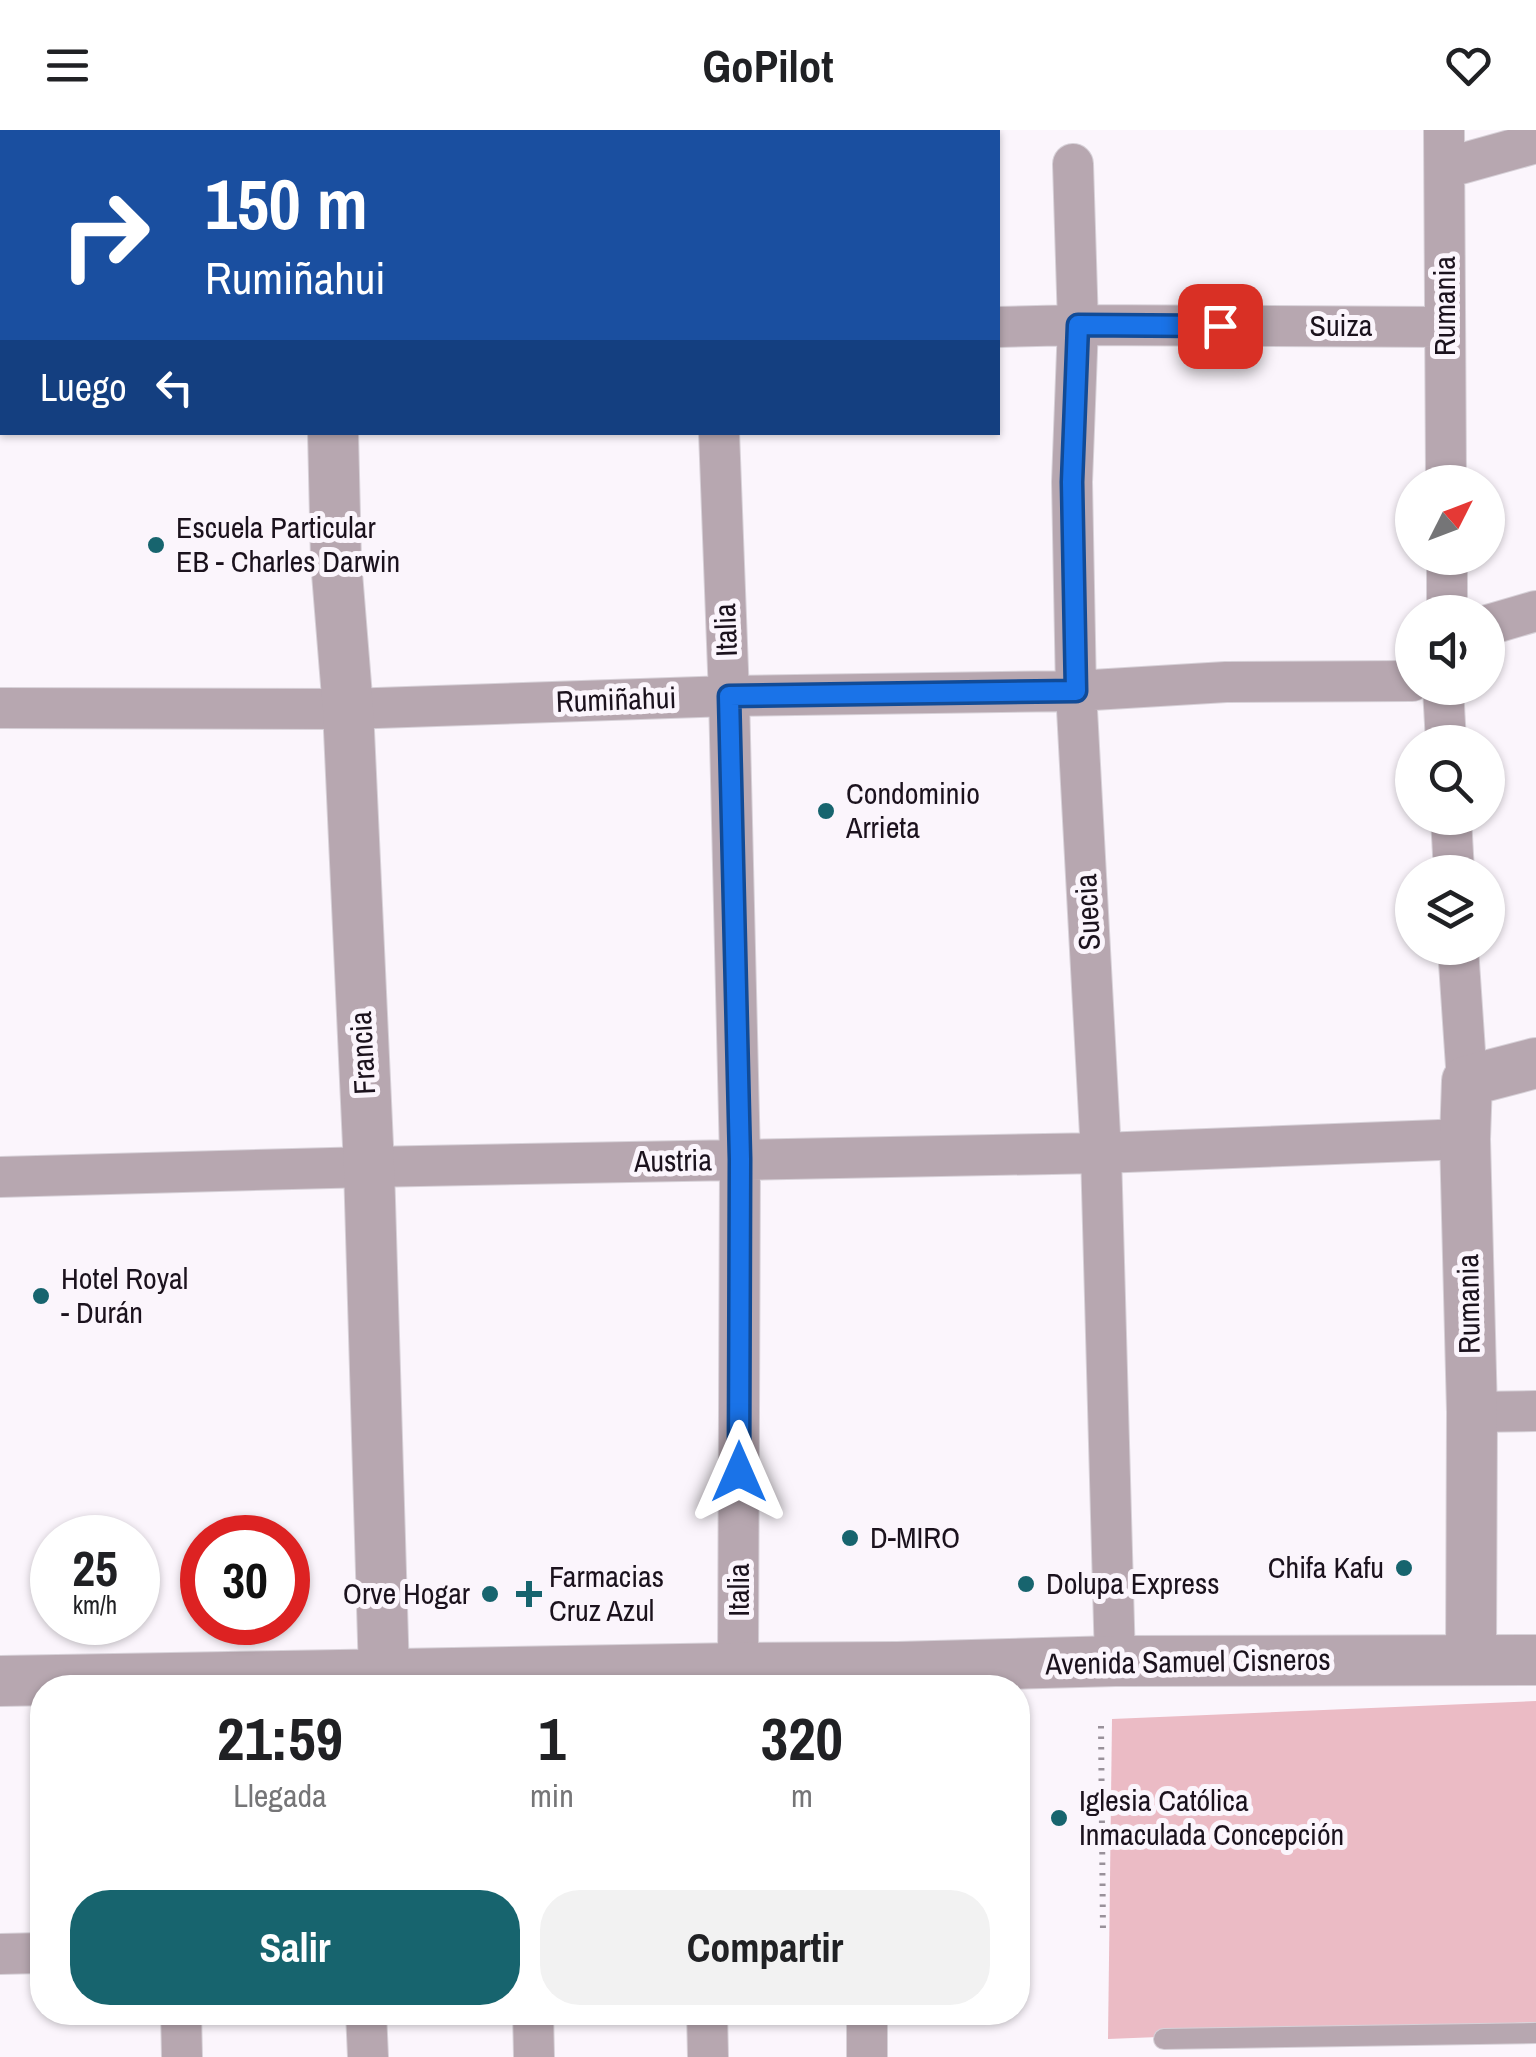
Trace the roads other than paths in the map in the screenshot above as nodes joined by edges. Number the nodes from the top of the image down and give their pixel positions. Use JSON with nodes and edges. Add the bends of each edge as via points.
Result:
{"nodes":[{"id":1,"x":1536,"y":143,"type":"edge"},
{"id":2,"x":1445,"y":149,"type":"edge"},
{"id":3,"x":1073,"y":164,"type":"dead end"},
{"id":4,"x":1078,"y":325,"type":"junction"},
{"id":5,"x":1000,"y":327,"type":"edge"},
{"id":6,"x":1444,"y":327,"type":"junction"},
{"id":7,"x":333,"y":435,"type":"edge"},
{"id":8,"x":719,"y":435,"type":"edge"},
{"id":9,"x":1446,"y":465,"type":"edge"},
{"id":10,"x":1536,"y":610,"type":"edge"},
{"id":11,"x":1505,"y":620,"type":"edge"},
{"id":12,"x":1395,"y":681,"type":"edge"},
{"id":13,"x":1076,"y":691,"type":"junction"},
{"id":14,"x":729,"y":696,"type":"junction"},
{"id":15,"x":0,"y":708,"type":"edge"},
{"id":16,"x":348,"y":709,"type":"junction"},
{"id":17,"x":1459,"y":965,"type":"edge"},
{"id":18,"x":1536,"y":1063,"type":"edge"},
{"id":19,"x":1466,"y":1081,"type":"junction"},
{"id":20,"x":1465,"y":1139,"type":"junction"},
{"id":21,"x":1101,"y":1153,"type":"junction"},
{"id":22,"x":740,"y":1159,"type":"junction"},
{"id":23,"x":368,"y":1167,"type":"junction"},
{"id":24,"x":0,"y":1177,"type":"edge"},
{"id":25,"x":1536,"y":1411,"type":"edge"},
{"id":26,"x":1472,"y":1412,"type":"junction"},
{"id":27,"x":1115,"y":1660,"type":"junction"},
{"id":28,"x":1471,"y":1660,"type":"junction"},
{"id":29,"x":1536,"y":1660,"type":"edge"},
{"id":30,"x":738,"y":1668,"type":"junction"},
{"id":31,"x":384,"y":1674,"type":"junction"},
{"id":32,"x":357,"y":1675,"type":"edge"},
{"id":33,"x":862,"y":1675,"type":"edge"},
{"id":34,"x":923,"y":1675,"type":"edge"},
{"id":35,"x":0,"y":1681,"type":"edge"},
{"id":36,"x":30,"y":1681,"type":"edge"},
{"id":37,"x":30,"y":1953,"type":"edge"},
{"id":38,"x":0,"y":1954,"type":"edge"},
{"id":39,"x":181,"y":2025,"type":"edge"},
{"id":40,"x":367,"y":2025,"type":"edge"},
{"id":41,"x":533,"y":2025,"type":"edge"},
{"id":42,"x":707,"y":2025,"type":"edge"},
{"id":43,"x":867,"y":2025,"type":"edge"},
{"id":44,"x":1536,"y":2032,"type":"edge"},
{"id":45,"x":1164,"y":2039,"type":"dead end"},
{"id":46,"x":182,"y":2057,"type":"edge"},
{"id":47,"x":368,"y":2057,"type":"edge"},
{"id":48,"x":534,"y":2057,"type":"edge"},
{"id":49,"x":708,"y":2057,"type":"edge"},
{"id":50,"x":867,"y":2057,"type":"edge"}],
"edges":[{"from":1,"to":2,"type":"street"},
{"from":2,"to":6,"type":"street","name":"Rumania"},
{"from":3,"to":4,"type":"street","name":"Suecia"},
{"from":4,"to":5,"type":"street","name":"Suiza"},
{"from":4,"to":6,"type":"street","name":"Suiza"},
{"from":4,"to":13,"type":"street","name":"Suecia","via":[[1072,482]]},
{"from":6,"to":9,"type":"street","name":"Rumania"},
{"from":7,"to":16,"type":"street","name":"Francia"},
{"from":8,"to":14,"type":"street","name":"Italia"},
{"from":10,"to":11,"type":"street"},
{"from":12,"to":13,"type":"street","name":"Rumiñahui"},
{"from":13,"to":14,"type":"street","name":"Rumiñahui"},
{"from":13,"to":21,"type":"street","name":"Suecia"},
{"from":14,"to":16,"type":"street","name":"Rumiñahui"},
{"from":14,"to":22,"type":"street","name":"Italia"},
{"from":15,"to":16,"type":"street","name":"Rumiñahui"},
{"from":16,"to":23,"type":"street","name":"Francia"},
{"from":17,"to":19,"type":"street","name":"Rumania"},
{"from":18,"to":19,"type":"street"},
{"from":19,"to":20,"type":"street","name":"Rumania"},
{"from":20,"to":21,"type":"street","name":"Austria"},
{"from":20,"to":26,"type":"street","name":"Rumania"},
{"from":21,"to":22,"type":"street","name":"Austria"},
{"from":21,"to":27,"type":"street","name":"Suecia"},
{"from":22,"to":23,"type":"street","name":"Austria"},
{"from":22,"to":30,"type":"street","name":"Italia"},
{"from":23,"to":24,"type":"street","name":"Austria"},
{"from":23,"to":31,"type":"street","name":"Francia"},
{"from":25,"to":26,"type":"street"},
{"from":26,"to":28,"type":"street","name":"Rumania"},
{"from":27,"to":28,"type":"street","name":"Avenida Samuel Cisneros"},
{"from":27,"to":34,"type":"street","name":"Avenida Samuel Cisneros"},
{"from":28,"to":29,"type":"street","name":"Avenida Samuel Cisneros"},
{"from":30,"to":31,"type":"street","name":"Avenida Samuel Cisneros"},
{"from":30,"to":33,"type":"street","name":"Avenida Samuel Cisneros"},
{"from":31,"to":32,"type":"street","name":"Avenida Samuel Cisneros"},
{"from":35,"to":36,"type":"street","name":"Avenida Samuel Cisneros"},
{"from":37,"to":38,"type":"street"},
{"from":39,"to":46,"type":"street"},
{"from":40,"to":47,"type":"street"},
{"from":41,"to":48,"type":"street"},
{"from":42,"to":49,"type":"street"},
{"from":43,"to":50,"type":"street"},
{"from":44,"to":45,"type":"lane"}]}
